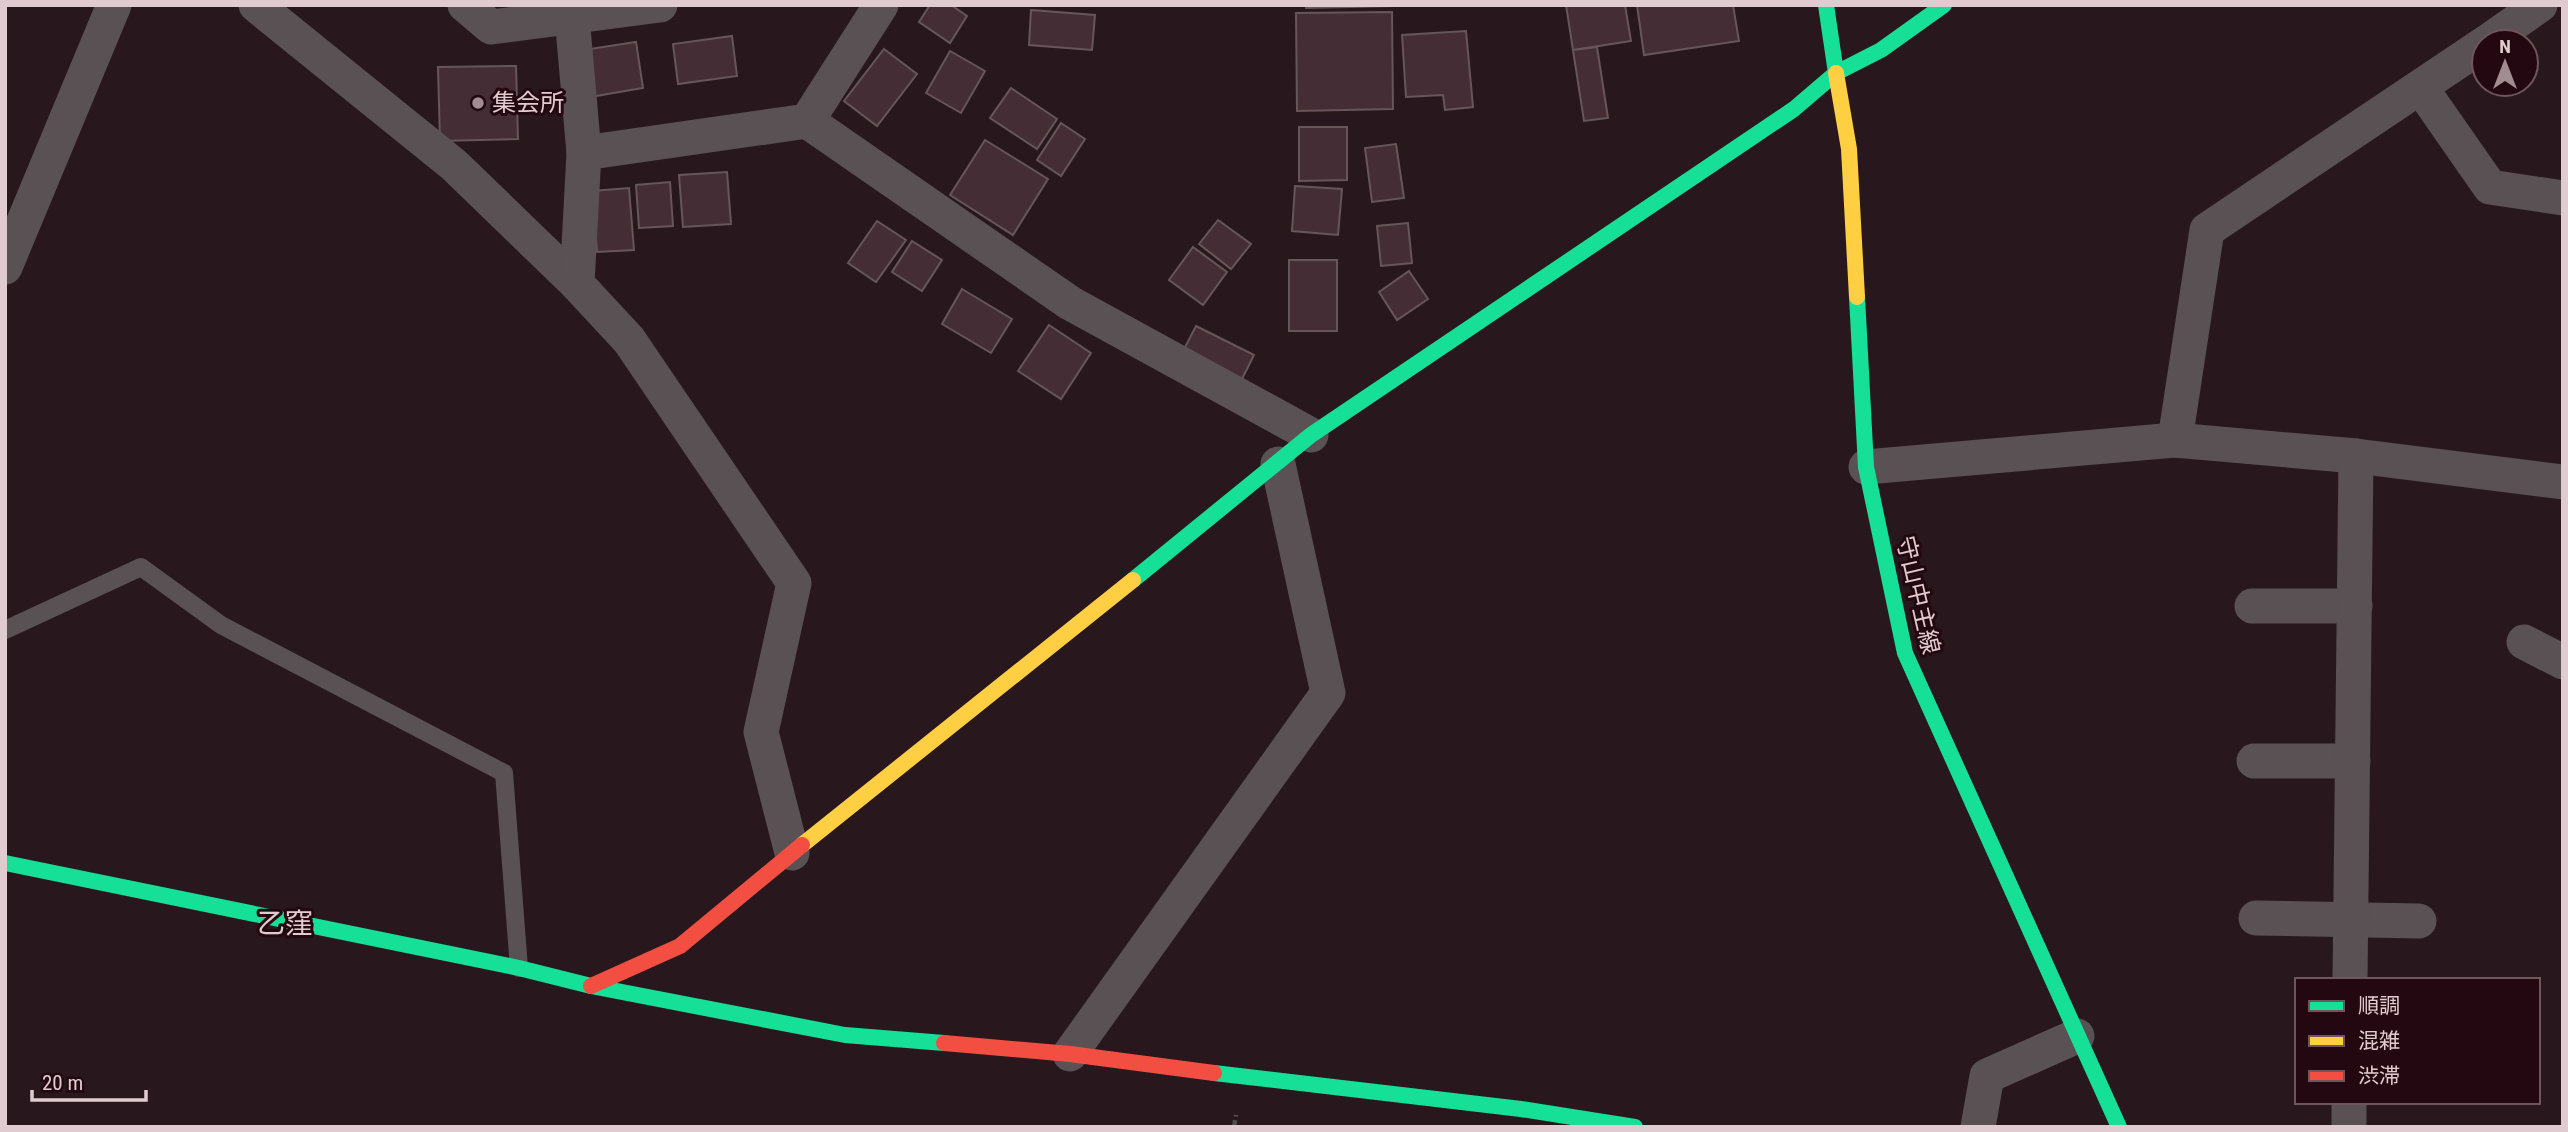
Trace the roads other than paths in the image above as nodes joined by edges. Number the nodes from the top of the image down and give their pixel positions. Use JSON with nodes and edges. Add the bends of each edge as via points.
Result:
{"nodes":[{"id":1,"x":114,"y":5,"type":"edge"},
{"id":2,"x":256,"y":5,"type":"edge"},
{"id":3,"x":465,"y":5,"type":"edge"},
{"id":4,"x":660,"y":5,"type":"edge"},
{"id":5,"x":881,"y":5,"type":"edge"},
{"id":6,"x":1826,"y":5,"type":"edge"},
{"id":7,"x":1944,"y":5,"type":"edge"},
{"id":8,"x":2540,"y":5,"type":"edge"},
{"id":9,"x":572,"y":11,"type":"edge"},
{"id":10,"x":2507,"y":28,"type":"edge"},
{"id":11,"x":2470,"y":54,"type":"edge"},
{"id":12,"x":1836,"y":73,"type":"junction"},
{"id":13,"x":2421,"y":88,"type":"junction"},
{"id":14,"x":807,"y":121,"type":"junction"},
{"id":15,"x":584,"y":153,"type":"junction"},
{"id":16,"x":2563,"y":198,"type":"edge"},
{"id":17,"x":5,"y":267,"type":"edge"},
{"id":18,"x":577,"y":284,"type":"junction"},
{"id":19,"x":1311,"y":435,"type":"junction"},
{"id":20,"x":2175,"y":440,"type":"junction"},
{"id":21,"x":2356,"y":456,"type":"junction"},
{"id":22,"x":1278,"y":464,"type":"junction"},
{"id":23,"x":1866,"y":467,"type":"junction"},
{"id":24,"x":2563,"y":482,"type":"edge"},
{"id":25,"x":2252,"y":606,"type":"dead end"},
{"id":26,"x":2355,"y":606,"type":"junction"},
{"id":27,"x":5,"y":630,"type":"edge"},
{"id":28,"x":2524,"y":642,"type":"dead end"},
{"id":29,"x":2563,"y":662,"type":"edge"},
{"id":30,"x":2254,"y":761,"type":"dead end"},
{"id":31,"x":2353,"y":761,"type":"junction"},
{"id":32,"x":792,"y":853,"type":"junction"},
{"id":33,"x":5,"y":863,"type":"edge"},
{"id":34,"x":2256,"y":918,"type":"dead end"},
{"id":35,"x":2351,"y":920,"type":"junction"},
{"id":36,"x":2419,"y":921,"type":"dead end"},
{"id":37,"x":519,"y":968,"type":"junction"},
{"id":38,"x":2350,"y":978,"type":"edge"},
{"id":39,"x":591,"y":986,"type":"junction"},
{"id":40,"x":2077,"y":1037,"type":"junction"},
{"id":41,"x":1070,"y":1054,"type":"junction"},
{"id":42,"x":2349,"y":1104,"type":"edge"},
{"id":43,"x":1635,"y":1127,"type":"edge"},
{"id":44,"x":1978,"y":1127,"type":"edge"},
{"id":45,"x":2119,"y":1127,"type":"edge"},
{"id":46,"x":2349,"y":1127,"type":"edge"}],
"edges":[{"from":1,"to":17,"type":"street"},
{"from":2,"to":18,"type":"street","via":[[454,165]]},
{"from":3,"to":9,"type":"street","via":[[491,27]]},
{"from":4,"to":9,"type":"street"},
{"from":5,"to":14,"type":"street"},
{"from":6,"to":12,"type":"street","name":"守山中主線"},
{"from":7,"to":12,"type":"street","via":[[1881,50]]},
{"from":8,"to":10,"type":"street"},
{"from":9,"to":15,"type":"street"},
{"from":11,"to":13,"type":"street"},
{"from":12,"to":19,"type":"street","via":[[1782,117]]},
{"from":12,"to":23,"type":"street","name":"守山中主線","via":[[1849,149]]},
{"from":13,"to":16,"type":"street","via":[[2490,187]]},
{"from":13,"to":20,"type":"street","via":[[2207,230]]},
{"from":14,"to":15,"type":"street"},
{"from":14,"to":19,"type":"street","via":[[1069,303]]},
{"from":15,"to":18,"type":"street"},
{"from":18,"to":32,"type":"street","via":[[629,340],[794,583],[761,732]]},
{"from":19,"to":22,"type":"street"},
{"from":20,"to":21,"type":"street"},
{"from":20,"to":23,"type":"street"},
{"from":21,"to":24,"type":"street"},
{"from":21,"to":26,"type":"street"},
{"from":22,"to":32,"type":"street"},
{"from":22,"to":41,"type":"street","via":[[1328,693]]},
{"from":23,"to":40,"type":"street","name":"守山中主線","via":[[1905,653]]},
{"from":25,"to":26,"type":"street"},
{"from":26,"to":31,"type":"street"},
{"from":27,"to":37,"type":"lane","via":[[141,567],[221,625],[505,773]]},
{"from":28,"to":29,"type":"street"},
{"from":30,"to":31,"type":"street"},
{"from":31,"to":35,"type":"street"},
{"from":32,"to":39,"type":"street","via":[[680,946]]},
{"from":33,"to":37,"type":"street"},
{"from":34,"to":35,"type":"street"},
{"from":35,"to":36,"type":"street"},
{"from":35,"to":38,"type":"street"},
{"from":37,"to":39,"type":"street"},
{"from":39,"to":41,"type":"street","via":[[845,1035]]},
{"from":40,"to":44,"type":"street","via":[[1987,1076]]},
{"from":40,"to":45,"type":"street","name":"守山中主線"},
{"from":41,"to":43,"type":"street"},
{"from":42,"to":46,"type":"street"}]}
